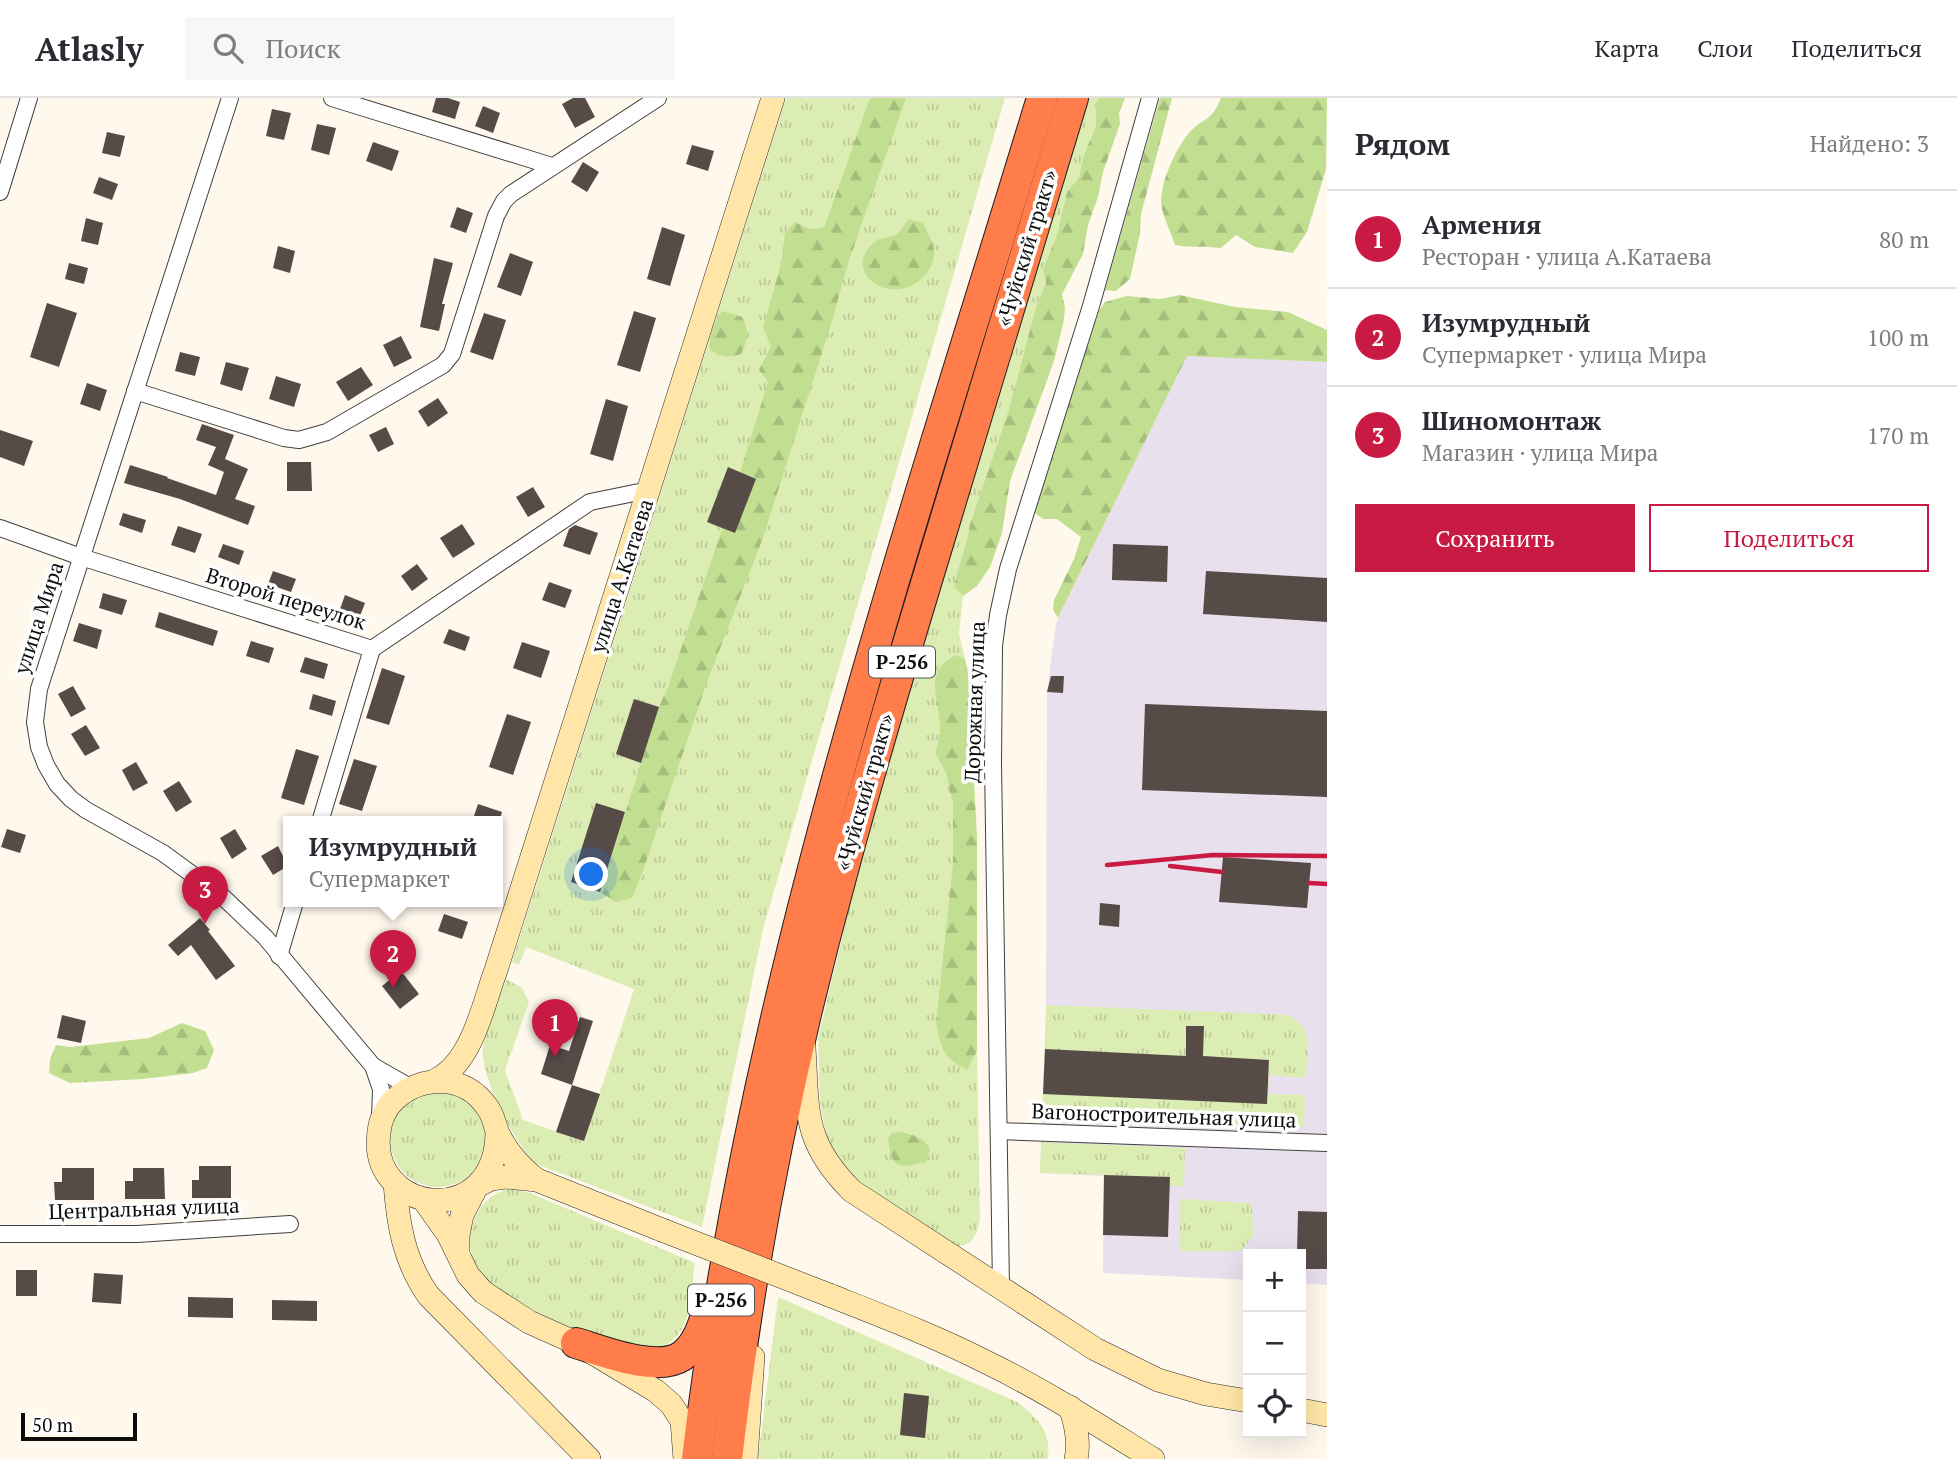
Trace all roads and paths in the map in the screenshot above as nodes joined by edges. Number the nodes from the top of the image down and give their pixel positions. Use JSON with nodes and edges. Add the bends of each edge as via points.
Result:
{"nodes":[{"id":1,"x":29,"y":98,"type":"edge"},
{"id":2,"x":230,"y":98,"type":"edge"},
{"id":3,"x":332,"y":98,"type":"edge"},
{"id":4,"x":658,"y":98,"type":"edge"},
{"id":5,"x":773,"y":98,"type":"edge"},
{"id":6,"x":1042,"y":98,"type":"edge"},
{"id":7,"x":1073,"y":98,"type":"edge"},
{"id":8,"x":1150,"y":98,"type":"edge"},
{"id":9,"x":552,"y":166,"type":"junction"},
{"id":10,"x":0,"y":192,"type":"edge"},
{"id":11,"x":135,"y":391,"type":"junction"},
{"id":12,"x":649,"y":490,"type":"junction"},
{"id":13,"x":0,"y":528,"type":"edge"},
{"id":14,"x":81,"y":557,"type":"junction"},
{"id":15,"x":372,"y":649,"type":"junction"},
{"id":16,"x":322,"y":816,"type":"edge"},
{"id":17,"x":294,"y":907,"type":"edge"},
{"id":18,"x":279,"y":956,"type":"junction"},
{"id":19,"x":803,"y":1031,"type":"junction"},
{"id":20,"x":466,"y":1051,"type":"junction"},
{"id":21,"x":373,"y":1066,"type":"junction"},
{"id":22,"x":436,"y":1080,"type":"junction"},
{"id":23,"x":410,"y":1087,"type":"junction"},
{"id":24,"x":477,"y":1095,"type":"junction"},
{"id":25,"x":380,"y":1121,"type":"junction"},
{"id":26,"x":497,"y":1131,"type":"junction"},
{"id":27,"x":999,"y":1131,"type":"junction"},
{"id":28,"x":1327,"y":1143,"type":"edge"},
{"id":29,"x":537,"y":1180,"type":"junction"},
{"id":30,"x":395,"y":1184,"type":"junction"},
{"id":31,"x":477,"y":1186,"type":"junction"},
{"id":32,"x":423,"y":1199,"type":"junction"},
{"id":33,"x":289,"y":1224,"type":"dead end"},
{"id":34,"x":733,"y":1228,"type":"junction"},
{"id":35,"x":762,"y":1233,"type":"junction"},
{"id":36,"x":0,"y":1234,"type":"edge"},
{"id":37,"x":458,"y":1252,"type":"junction"},
{"id":38,"x":1001,"y":1288,"type":"junction"},
{"id":39,"x":576,"y":1343,"type":"junction"},
{"id":40,"x":1243,"y":1400,"type":"edge"},
{"id":41,"x":1070,"y":1407,"type":"junction"},
{"id":42,"x":1306,"y":1411,"type":"edge"},
{"id":43,"x":1327,"y":1415,"type":"edge"},
{"id":44,"x":589,"y":1459,"type":"edge"},
{"id":45,"x":685,"y":1459,"type":"edge"},
{"id":46,"x":697,"y":1459,"type":"edge"},
{"id":47,"x":727,"y":1459,"type":"edge"},
{"id":48,"x":746,"y":1459,"type":"edge"},
{"id":49,"x":1076,"y":1459,"type":"edge"},
{"id":50,"x":1153,"y":1459,"type":"edge"}],
"edges":[{"from":1,"to":10,"type":"street"},
{"from":2,"to":11,"type":"street","name":"улица Мира"},
{"from":3,"to":9,"type":"street"},
{"from":4,"to":9,"type":"street"},
{"from":5,"to":12,"type":"street","name":"улица А.Катаева"},
{"from":6,"to":34,"type":"highway","name":"«Чуйский тракт»","number":"Р-256","via":[[813,865],[774,1024]]},
{"from":7,"to":19,"type":"highway","name":"«Чуйский тракт»","number":"Р-256","via":[[881,733]]},
{"from":8,"to":27,"type":"street","name":"Дорожная улица","via":[[998,615],[993,763]]},
{"from":9,"to":11,"type":"street","via":[[511,194],[499,208],[452,354],[443,365],[327,432],[299,440],[284,438]]},
{"from":11,"to":14,"type":"street","name":"улица Мира"},
{"from":12,"to":15,"type":"street","name":"Второй переулок","via":[[590,502]]},
{"from":12,"to":20,"type":"street","name":"улица А.Катаева"},
{"from":13,"to":14,"type":"street","name":"Второй переулок"},
{"from":14,"to":15,"type":"street","name":"Второй переулок"},
{"from":14,"to":18,"type":"street","name":"улица Мира","via":[[39,690],[39,747],[46,765],[71,799],[163,853],[223,897]]},
{"from":15,"to":16,"type":"street"},
{"from":17,"to":18,"type":"street"},
{"from":18,"to":21,"type":"street","name":"улица Мира"},
{"from":19,"to":35,"type":"highway","name":"«Чуйский тракт»","number":"Р-256"},
{"from":19,"to":38,"type":"street","via":[[808,1114],[814,1139],[831,1171],[873,1207]]},
{"from":20,"to":22,"type":"street","via":[[452,1070]]},
{"from":20,"to":24,"type":"street"},
{"from":21,"to":23,"type":"street","name":"улица Мира"},
{"from":21,"to":25,"type":"street","name":"улица Мира","via":[[381,1090]]},
{"from":22,"to":23,"type":"street"},
{"from":22,"to":24,"type":"street","via":[[460,1085]]},
{"from":23,"to":25,"type":"street","via":[[392,1101]]},
{"from":24,"to":26,"type":"street"},
{"from":25,"to":30,"type":"street","via":[[377,1144],[383,1167]]},
{"from":26,"to":29,"type":"street","via":[[515,1161]]},
{"from":26,"to":31,"type":"street","via":[[492,1168]]},
{"from":27,"to":28,"type":"street","name":"Вагоностроительная улица"},
{"from":27,"to":38,"type":"street","name":"Дорожная улица"},
{"from":29,"to":31,"type":"street","via":[[505,1177]]},
{"from":29,"to":41,"type":"street","bridge":true,"via":[[927,1334]]},
{"from":30,"to":32,"type":"street"},
{"from":30,"to":44,"type":"street","via":[[401,1235],[421,1285]]},
{"from":31,"to":32,"type":"street","via":[[442,1201]]},
{"from":31,"to":37,"type":"street","via":[[462,1215]]},
{"from":32,"to":37,"type":"street"},
{"from":33,"to":36,"type":"street","name":"Центральная улица","via":[[137,1234]]},
{"from":34,"to":39,"type":"highway","via":[[702,1329],[681,1356],[649,1362]]},
{"from":34,"to":46,"type":"highway","name":"«Чуйский тракт»","number":"Р-256"},
{"from":35,"to":47,"type":"highway","name":"«Чуйский тракт»","number":"Р-256"},
{"from":35,"to":48,"type":"street"},
{"from":37,"to":39,"type":"street","via":[[482,1292],[529,1322]]},
{"from":38,"to":40,"type":"street","via":[[1135,1370],[1206,1394]]},
{"from":39,"to":45,"type":"street","via":[[671,1404],[682,1421]]},
{"from":41,"to":49,"type":"street","via":[[1076,1426]]},
{"from":41,"to":50,"type":"street"},
{"from":42,"to":43,"type":"street"}]}
